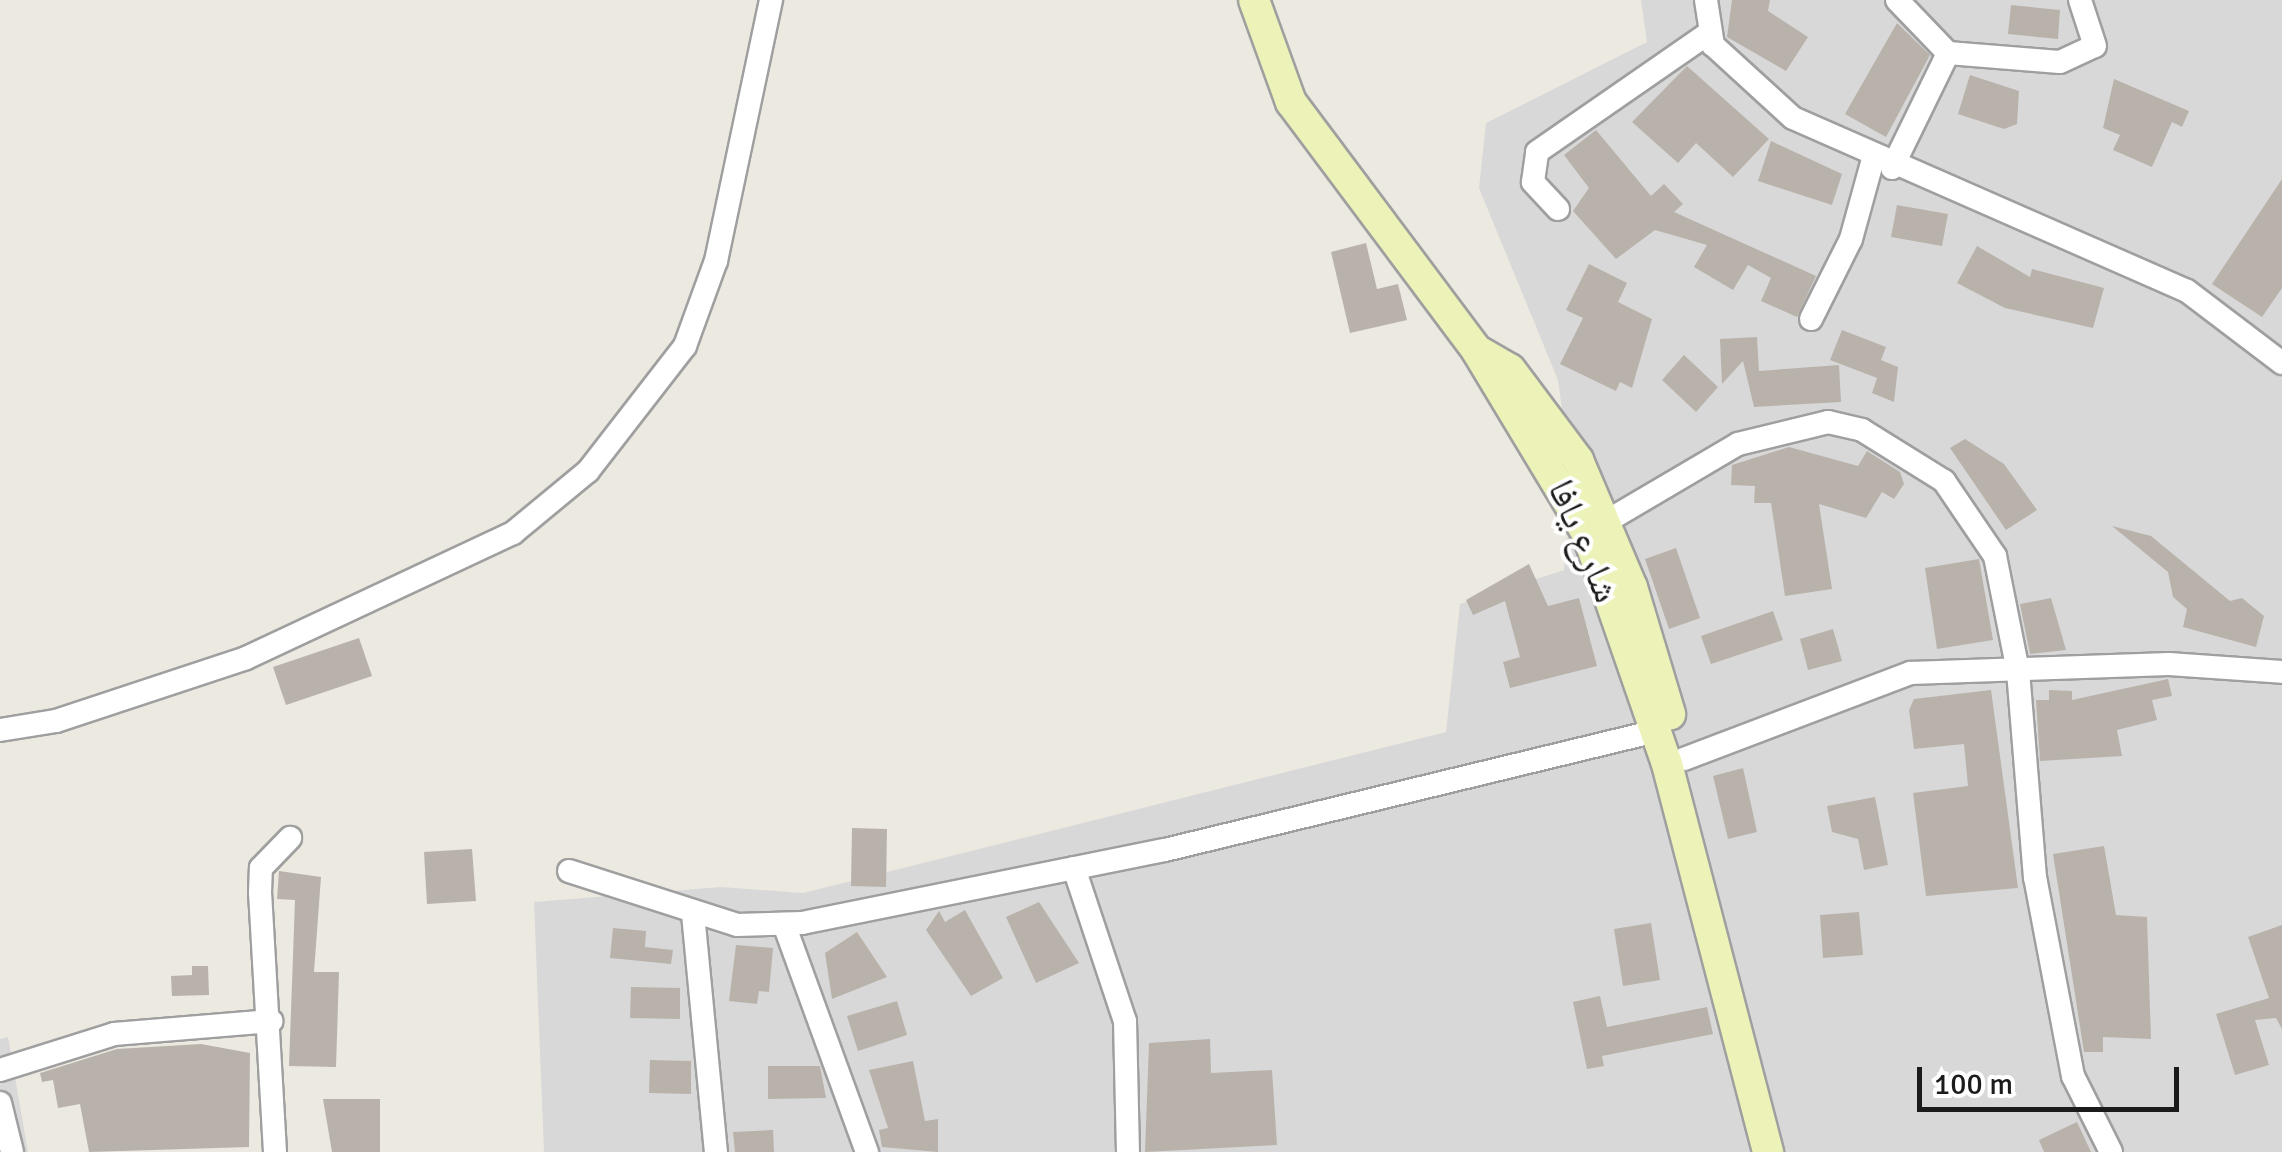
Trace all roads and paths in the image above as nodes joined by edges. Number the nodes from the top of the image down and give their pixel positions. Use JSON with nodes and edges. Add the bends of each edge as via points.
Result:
{"nodes":[{"id":1,"x":771,"y":0,"type":"edge"},
{"id":2,"x":1254,"y":0,"type":"edge"},
{"id":3,"x":1706,"y":0,"type":"edge"},
{"id":4,"x":1902,"y":0,"type":"edge"},
{"id":5,"x":2080,"y":0,"type":"edge"},
{"id":6,"x":1708,"y":32,"type":"junction"},
{"id":7,"x":1948,"y":52,"type":"junction"},
{"id":8,"x":1883,"y":164,"type":"junction"},
{"id":9,"x":1558,"y":209,"type":"dead end"},
{"id":10,"x":1811,"y":319,"type":"dead end"},
{"id":11,"x":2282,"y":363,"type":"edge"},
{"id":12,"x":1597,"y":527,"type":"junction"},
{"id":13,"x":2018,"y":671,"type":"junction"},
{"id":14,"x":2282,"y":672,"type":"edge"},
{"id":15,"x":0,"y":730,"type":"edge"},
{"id":16,"x":1656,"y":731,"type":"junction"},
{"id":17,"x":1684,"y":759,"type":"junction"},
{"id":18,"x":290,"y":838,"type":"dead end"},
{"id":19,"x":1074,"y":868,"type":"junction"},
{"id":20,"x":569,"y":871,"type":"dead end"},
{"id":21,"x":694,"y":914,"type":"junction"},
{"id":22,"x":784,"y":924,"type":"junction"},
{"id":23,"x":271,"y":1022,"type":"junction"},
{"id":24,"x":0,"y":1070,"type":"edge"},
{"id":25,"x":0,"y":1103,"type":"edge"},
{"id":26,"x":12,"y":1152,"type":"edge"},
{"id":27,"x":276,"y":1152,"type":"edge"},
{"id":28,"x":716,"y":1152,"type":"edge"},
{"id":29,"x":867,"y":1152,"type":"edge"},
{"id":30,"x":1128,"y":1152,"type":"edge"},
{"id":31,"x":1768,"y":1152,"type":"edge"},
{"id":32,"x":1788,"y":1152,"type":"edge"},
{"id":33,"x":2111,"y":1152,"type":"edge"}],
"edges":[{"from":1,"to":15,"type":"street","via":[[716,261],[686,346],[588,471],[514,533],[246,658],[56,722]]},
{"from":2,"to":12,"type":"street","name":"شارع يافا","via":[[1291,102],[1477,351]]},
{"from":3,"to":6,"type":"street"},
{"from":4,"to":7,"type":"street"},
{"from":5,"to":7,"type":"street","via":[[2095,46],[2060,62]]},
{"from":6,"to":8,"type":"street","via":[[1731,66],[1793,118]]},
{"from":6,"to":9,"type":"street","via":[[1537,152],[1533,182]]},
{"from":7,"to":8,"type":"street"},
{"from":8,"to":10,"type":"street"},
{"from":8,"to":11,"type":"street","via":[[2187,291]]},
{"from":12,"to":13,"type":"street","via":[[1738,444],[1828,422],[1862,430],[1944,481],[1996,556]]},
{"from":12,"to":16,"type":"street","name":"شارع يافا"},
{"from":12,"to":17,"type":"street"},
{"from":13,"to":14,"type":"street","via":[[2169,664]]},
{"from":13,"to":17,"type":"street","via":[[1965,668],[1873,682]]},
{"from":13,"to":33,"type":"street","via":[[2035,877],[2066,1040]]},
{"from":16,"to":19,"type":"street"},
{"from":16,"to":31,"type":"street","name":"شارع يافا"},
{"from":17,"to":32,"type":"street"},
{"from":18,"to":23,"type":"street","via":[[261,868]]},
{"from":19,"to":22,"type":"street"},
{"from":19,"to":30,"type":"street","via":[[1125,1021]]},
{"from":20,"to":21,"type":"street"},
{"from":21,"to":22,"type":"street"},
{"from":21,"to":28,"type":"street"},
{"from":22,"to":29,"type":"street"},
{"from":23,"to":24,"type":"street","via":[[114,1034]]},
{"from":23,"to":27,"type":"street"},
{"from":25,"to":26,"type":"street"}]}
